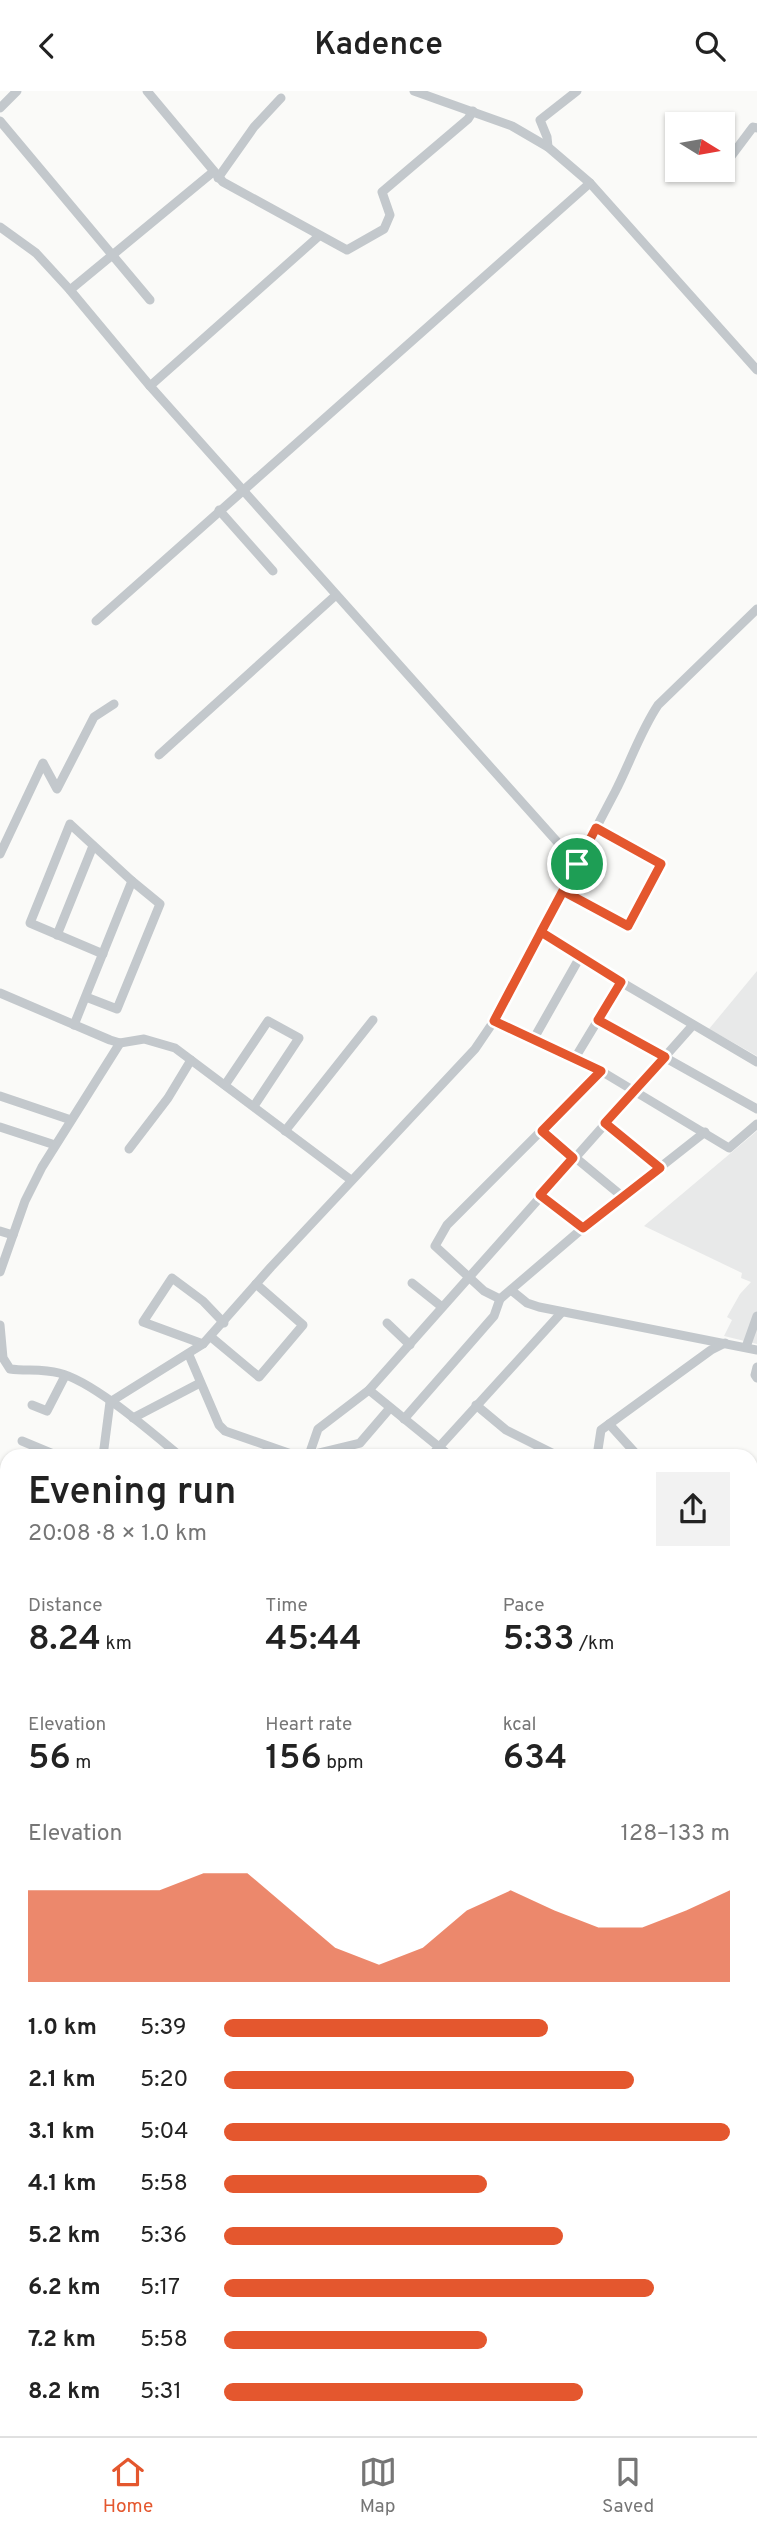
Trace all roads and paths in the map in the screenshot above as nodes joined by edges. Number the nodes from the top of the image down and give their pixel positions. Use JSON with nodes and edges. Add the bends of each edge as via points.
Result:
{"nodes":[{"id":1,"x":17,"y":91,"type":"edge"},
{"id":2,"x":148,"y":91,"type":"edge"},
{"id":3,"x":414,"y":91,"type":"edge"},
{"id":4,"x":577,"y":91,"type":"edge"},
{"id":5,"x":281,"y":98,"type":"dead end"},
{"id":6,"x":0,"y":108,"type":"edge"},
{"id":7,"x":473,"y":111,"type":"junction"},
{"id":8,"x":0,"y":121,"type":"edge"},
{"id":9,"x":757,"y":128,"type":"edge"},
{"id":10,"x":548,"y":146,"type":"junction"},
{"id":11,"x":735,"y":152,"type":"edge"},
{"id":12,"x":215,"y":175,"type":"junction"},
{"id":13,"x":590,"y":183,"type":"junction"},
{"id":14,"x":0,"y":227,"type":"edge"},
{"id":15,"x":319,"y":236,"type":"junction"},
{"id":16,"x":112,"y":256,"type":"junction"},
{"id":17,"x":70,"y":290,"type":"junction"},
{"id":18,"x":150,"y":300,"type":"dead end"},
{"id":19,"x":757,"y":370,"type":"edge"},
{"id":20,"x":150,"y":386,"type":"junction"},
{"id":21,"x":243,"y":489,"type":"junction"},
{"id":22,"x":219,"y":510,"type":"junction"},
{"id":23,"x":273,"y":571,"type":"dead end"},
{"id":24,"x":336,"y":595,"type":"junction"},
{"id":25,"x":757,"y":609,"type":"edge"},
{"id":26,"x":96,"y":621,"type":"dead end"},
{"id":27,"x":114,"y":704,"type":"dead end"},
{"id":28,"x":159,"y":755,"type":"dead end"},
{"id":29,"x":596,"y":828,"type":"junction"},
{"id":30,"x":93,"y":846,"type":"junction"},
{"id":31,"x":0,"y":854,"type":"edge"},
{"id":32,"x":577,"y":864,"type":"junction"},
{"id":33,"x":132,"y":881,"type":"junction"},
{"id":34,"x":563,"y":891,"type":"junction"},
{"id":35,"x":541,"y":932,"type":"junction"},
{"id":36,"x":57,"y":935,"type":"junction"},
{"id":37,"x":103,"y":954,"type":"junction"},
{"id":38,"x":580,"y":957,"type":"junction"},
{"id":39,"x":621,"y":982,"type":"junction"},
{"id":40,"x":0,"y":993,"type":"edge"},
{"id":41,"x":86,"y":997,"type":"junction"},
{"id":42,"x":373,"y":1020,"type":"dead end"},
{"id":43,"x":598,"y":1020,"type":"junction"},
{"id":44,"x":494,"y":1021,"type":"junction"},
{"id":45,"x":74,"y":1025,"type":"junction"},
{"id":46,"x":693,"y":1025,"type":"junction"},
{"id":47,"x":533,"y":1040,"type":"junction"},
{"id":48,"x":120,"y":1044,"type":"junction"},
{"id":49,"x":665,"y":1057,"type":"junction"},
{"id":50,"x":575,"y":1058,"type":"junction"},
{"id":51,"x":191,"y":1060,"type":"junction"},
{"id":52,"x":757,"y":1062,"type":"edge"},
{"id":53,"x":601,"y":1071,"type":"junction"},
{"id":54,"x":225,"y":1085,"type":"junction"},
{"id":55,"x":635,"y":1091,"type":"junction"},
{"id":56,"x":0,"y":1096,"type":"edge"},
{"id":57,"x":254,"y":1106,"type":"junction"},
{"id":58,"x":757,"y":1109,"type":"edge"},
{"id":59,"x":71,"y":1120,"type":"junction"},
{"id":60,"x":605,"y":1123,"type":"junction"},
{"id":61,"x":757,"y":1124,"type":"edge"},
{"id":62,"x":0,"y":1128,"type":"edge"},
{"id":63,"x":285,"y":1131,"type":"junction"},
{"id":64,"x":542,"y":1131,"type":"junction"},
{"id":65,"x":705,"y":1132,"type":"junction"},
{"id":66,"x":55,"y":1145,"type":"junction"},
{"id":67,"x":130,"y":1149,"type":"dead end"},
{"id":68,"x":573,"y":1158,"type":"junction"},
{"id":69,"x":660,"y":1168,"type":"junction"},
{"id":70,"x":351,"y":1180,"type":"junction"},
{"id":71,"x":540,"y":1195,"type":"junction"},
{"id":72,"x":623,"y":1197,"type":"junction"},
{"id":73,"x":583,"y":1228,"type":"junction"},
{"id":74,"x":0,"y":1231,"type":"edge"},
{"id":75,"x":13,"y":1235,"type":"junction"},
{"id":76,"x":1,"y":1266,"type":"edge"},
{"id":77,"x":469,"y":1277,"type":"junction"},
{"id":78,"x":412,"y":1283,"type":"dead end"},
{"id":79,"x":256,"y":1284,"type":"junction"},
{"id":80,"x":511,"y":1290,"type":"junction"},
{"id":81,"x":500,"y":1299,"type":"junction"},
{"id":82,"x":442,"y":1307,"type":"junction"},
{"id":83,"x":562,"y":1312,"type":"junction"},
{"id":84,"x":757,"y":1316,"type":"edge"},
{"id":85,"x":223,"y":1323,"type":"junction"},
{"id":86,"x":387,"y":1323,"type":"dead end"},
{"id":87,"x":0,"y":1325,"type":"edge"},
{"id":88,"x":207,"y":1341,"type":"junction"},
{"id":89,"x":725,"y":1343,"type":"junction"},
{"id":90,"x":410,"y":1345,"type":"junction"},
{"id":91,"x":746,"y":1347,"type":"junction"},
{"id":92,"x":757,"y":1350,"type":"edge"},
{"id":93,"x":189,"y":1355,"type":"junction"},
{"id":94,"x":757,"y":1367,"type":"edge"},
{"id":95,"x":5,"y":1370,"type":"edge"},
{"id":96,"x":65,"y":1375,"type":"junction"},
{"id":97,"x":757,"y":1378,"type":"edge"},
{"id":98,"x":200,"y":1383,"type":"junction"},
{"id":99,"x":369,"y":1390,"type":"junction"},
{"id":100,"x":110,"y":1402,"type":"junction"},
{"id":101,"x":32,"y":1405,"type":"dead end"},
{"id":102,"x":476,"y":1405,"type":"junction"},
{"id":103,"x":390,"y":1408,"type":"junction"},
{"id":104,"x":133,"y":1418,"type":"junction"},
{"id":105,"x":404,"y":1419,"type":"junction"},
{"id":106,"x":609,"y":1424,"type":"junction"},
{"id":107,"x":22,"y":1441,"type":"dead end"},
{"id":108,"x":439,"y":1447,"type":"junction"},
{"id":109,"x":41,"y":1449,"type":"edge"},
{"id":110,"x":104,"y":1449,"type":"edge"},
{"id":111,"x":171,"y":1449,"type":"edge"},
{"id":112,"x":269,"y":1449,"type":"edge"},
{"id":113,"x":311,"y":1449,"type":"edge"},
{"id":114,"x":336,"y":1449,"type":"edge"},
{"id":115,"x":441,"y":1449,"type":"edge"},
{"id":116,"x":544,"y":1449,"type":"edge"},
{"id":117,"x":598,"y":1449,"type":"edge"},
{"id":118,"x":632,"y":1449,"type":"edge"}],
"edges":[{"from":1,"to":6,"type":"street"},
{"from":2,"to":12,"type":"street"},
{"from":3,"to":7,"type":"street"},
{"from":4,"to":10,"type":"street","via":[[540,120]]},
{"from":5,"to":12,"type":"street"},
{"from":7,"to":10,"type":"street"},
{"from":7,"to":15,"type":"street","via":[[382,192],[390,215],[384,229],[347,250]]},
{"from":8,"to":16,"type":"street"},
{"from":9,"to":11,"type":"street","via":[[753,127]]},
{"from":10,"to":13,"type":"street"},
{"from":12,"to":15,"type":"street"},
{"from":12,"to":16,"type":"street"},
{"from":13,"to":19,"type":"street"},
{"from":13,"to":21,"type":"street"},
{"from":14,"to":17,"type":"street","via":[[36,253]]},
{"from":15,"to":20,"type":"street"},
{"from":16,"to":17,"type":"street"},
{"from":16,"to":18,"type":"street"},
{"from":17,"to":20,"type":"street"},
{"from":20,"to":21,"type":"street"},
{"from":21,"to":22,"type":"street"},
{"from":21,"to":24,"type":"street"},
{"from":22,"to":23,"type":"street"},
{"from":22,"to":26,"type":"street"},
{"from":24,"to":28,"type":"street"},
{"from":24,"to":32,"type":"street"},
{"from":25,"to":29,"type":"street","via":[[658,705]]},
{"from":27,"to":31,"type":"street","via":[[94,717],[57,789],[43,764]]},
{"from":29,"to":32,"type":"street"},
{"from":29,"to":34,"type":"street","via":[[661,864],[628,926]]},
{"from":30,"to":33,"type":"street"},
{"from":30,"to":36,"type":"street"},
{"from":30,"to":36,"type":"street","via":[[70,824],[30,923]]},
{"from":32,"to":34,"type":"street"},
{"from":33,"to":37,"type":"street"},
{"from":33,"to":41,"type":"street","via":[[160,904],[117,1009]]},
{"from":34,"to":35,"type":"street"},
{"from":35,"to":38,"type":"street"},
{"from":35,"to":44,"type":"street"},
{"from":36,"to":37,"type":"street"},
{"from":37,"to":41,"type":"street"},
{"from":38,"to":39,"type":"street"},
{"from":38,"to":47,"type":"street"},
{"from":39,"to":43,"type":"street"},
{"from":39,"to":46,"type":"street"},
{"from":40,"to":45,"type":"street"},
{"from":41,"to":45,"type":"street"},
{"from":42,"to":63,"type":"street"},
{"from":43,"to":49,"type":"street"},
{"from":43,"to":50,"type":"street"},
{"from":44,"to":47,"type":"street"},
{"from":44,"to":70,"type":"street","via":[[475,1049]]},
{"from":45,"to":48,"type":"street"},
{"from":46,"to":49,"type":"street"},
{"from":46,"to":52,"type":"street"},
{"from":47,"to":50,"type":"street"},
{"from":48,"to":51,"type":"street","via":[[154,1041]]},
{"from":48,"to":59,"type":"street"},
{"from":49,"to":55,"type":"street"},
{"from":49,"to":58,"type":"street"},
{"from":50,"to":53,"type":"street"},
{"from":51,"to":54,"type":"street"},
{"from":51,"to":67,"type":"street"},
{"from":53,"to":55,"type":"street"},
{"from":53,"to":64,"type":"street"},
{"from":54,"to":57,"type":"street"},
{"from":54,"to":57,"type":"street","via":[[268,1021],[299,1038]]},
{"from":55,"to":60,"type":"street"},
{"from":55,"to":65,"type":"street"},
{"from":56,"to":59,"type":"street"},
{"from":57,"to":63,"type":"street"},
{"from":59,"to":66,"type":"street"},
{"from":60,"to":68,"type":"street"},
{"from":60,"to":69,"type":"street"},
{"from":61,"to":65,"type":"street","via":[[729,1148]]},
{"from":62,"to":66,"type":"street"},
{"from":63,"to":70,"type":"street"},
{"from":64,"to":68,"type":"street"},
{"from":64,"to":77,"type":"street","via":[[447,1225],[435,1246]]},
{"from":65,"to":69,"type":"street"},
{"from":66,"to":75,"type":"street","via":[[32,1186]]},
{"from":68,"to":71,"type":"street"},
{"from":68,"to":72,"type":"street"},
{"from":69,"to":72,"type":"street"},
{"from":70,"to":79,"type":"street"},
{"from":71,"to":73,"type":"street"},
{"from":71,"to":77,"type":"street"},
{"from":72,"to":73,"type":"street"},
{"from":73,"to":80,"type":"street"},
{"from":74,"to":75,"type":"street"},
{"from":75,"to":76,"type":"street"},
{"from":77,"to":81,"type":"street"},
{"from":77,"to":82,"type":"street"},
{"from":78,"to":82,"type":"street"},
{"from":79,"to":85,"type":"street"},
{"from":79,"to":88,"type":"street","via":[[303,1325],[259,1377]]},
{"from":80,"to":81,"type":"street"},
{"from":80,"to":83,"type":"street","via":[[527,1303]]},
{"from":81,"to":105,"type":"street","via":[[494,1316]]},
{"from":82,"to":90,"type":"street"},
{"from":83,"to":89,"type":"street"},
{"from":83,"to":102,"type":"street"},
{"from":84,"to":91,"type":"street"},
{"from":85,"to":88,"type":"street"},
{"from":85,"to":88,"type":"street","via":[[172,1278],[143,1322]]},
{"from":86,"to":90,"type":"street"},
{"from":87,"to":95,"type":"street"},
{"from":88,"to":93,"type":"street"},
{"from":89,"to":91,"type":"street"},
{"from":89,"to":106,"type":"street"},
{"from":90,"to":99,"type":"street"},
{"from":91,"to":92,"type":"street"},
{"from":93,"to":98,"type":"street"},
{"from":93,"to":100,"type":"street"},
{"from":94,"to":97,"type":"street"},
{"from":95,"to":96,"type":"street"},
{"from":96,"to":100,"type":"street"},
{"from":96,"to":101,"type":"street","via":[[47,1411]]},
{"from":98,"to":104,"type":"street"},
{"from":98,"to":112,"type":"street","via":[[225,1431]]},
{"from":99,"to":103,"type":"street"},
{"from":99,"to":113,"type":"street","via":[[318,1429]]},
{"from":100,"to":104,"type":"street"},
{"from":100,"to":110,"type":"street"},
{"from":102,"to":108,"type":"street"},
{"from":102,"to":116,"type":"street","via":[[506,1430]]},
{"from":103,"to":105,"type":"street"},
{"from":103,"to":114,"type":"street","via":[[360,1443]]},
{"from":104,"to":111,"type":"street"},
{"from":105,"to":108,"type":"street"},
{"from":106,"to":117,"type":"street","via":[[601,1430]]},
{"from":106,"to":118,"type":"street"},
{"from":107,"to":109,"type":"street"},
{"from":108,"to":115,"type":"street"}]}
